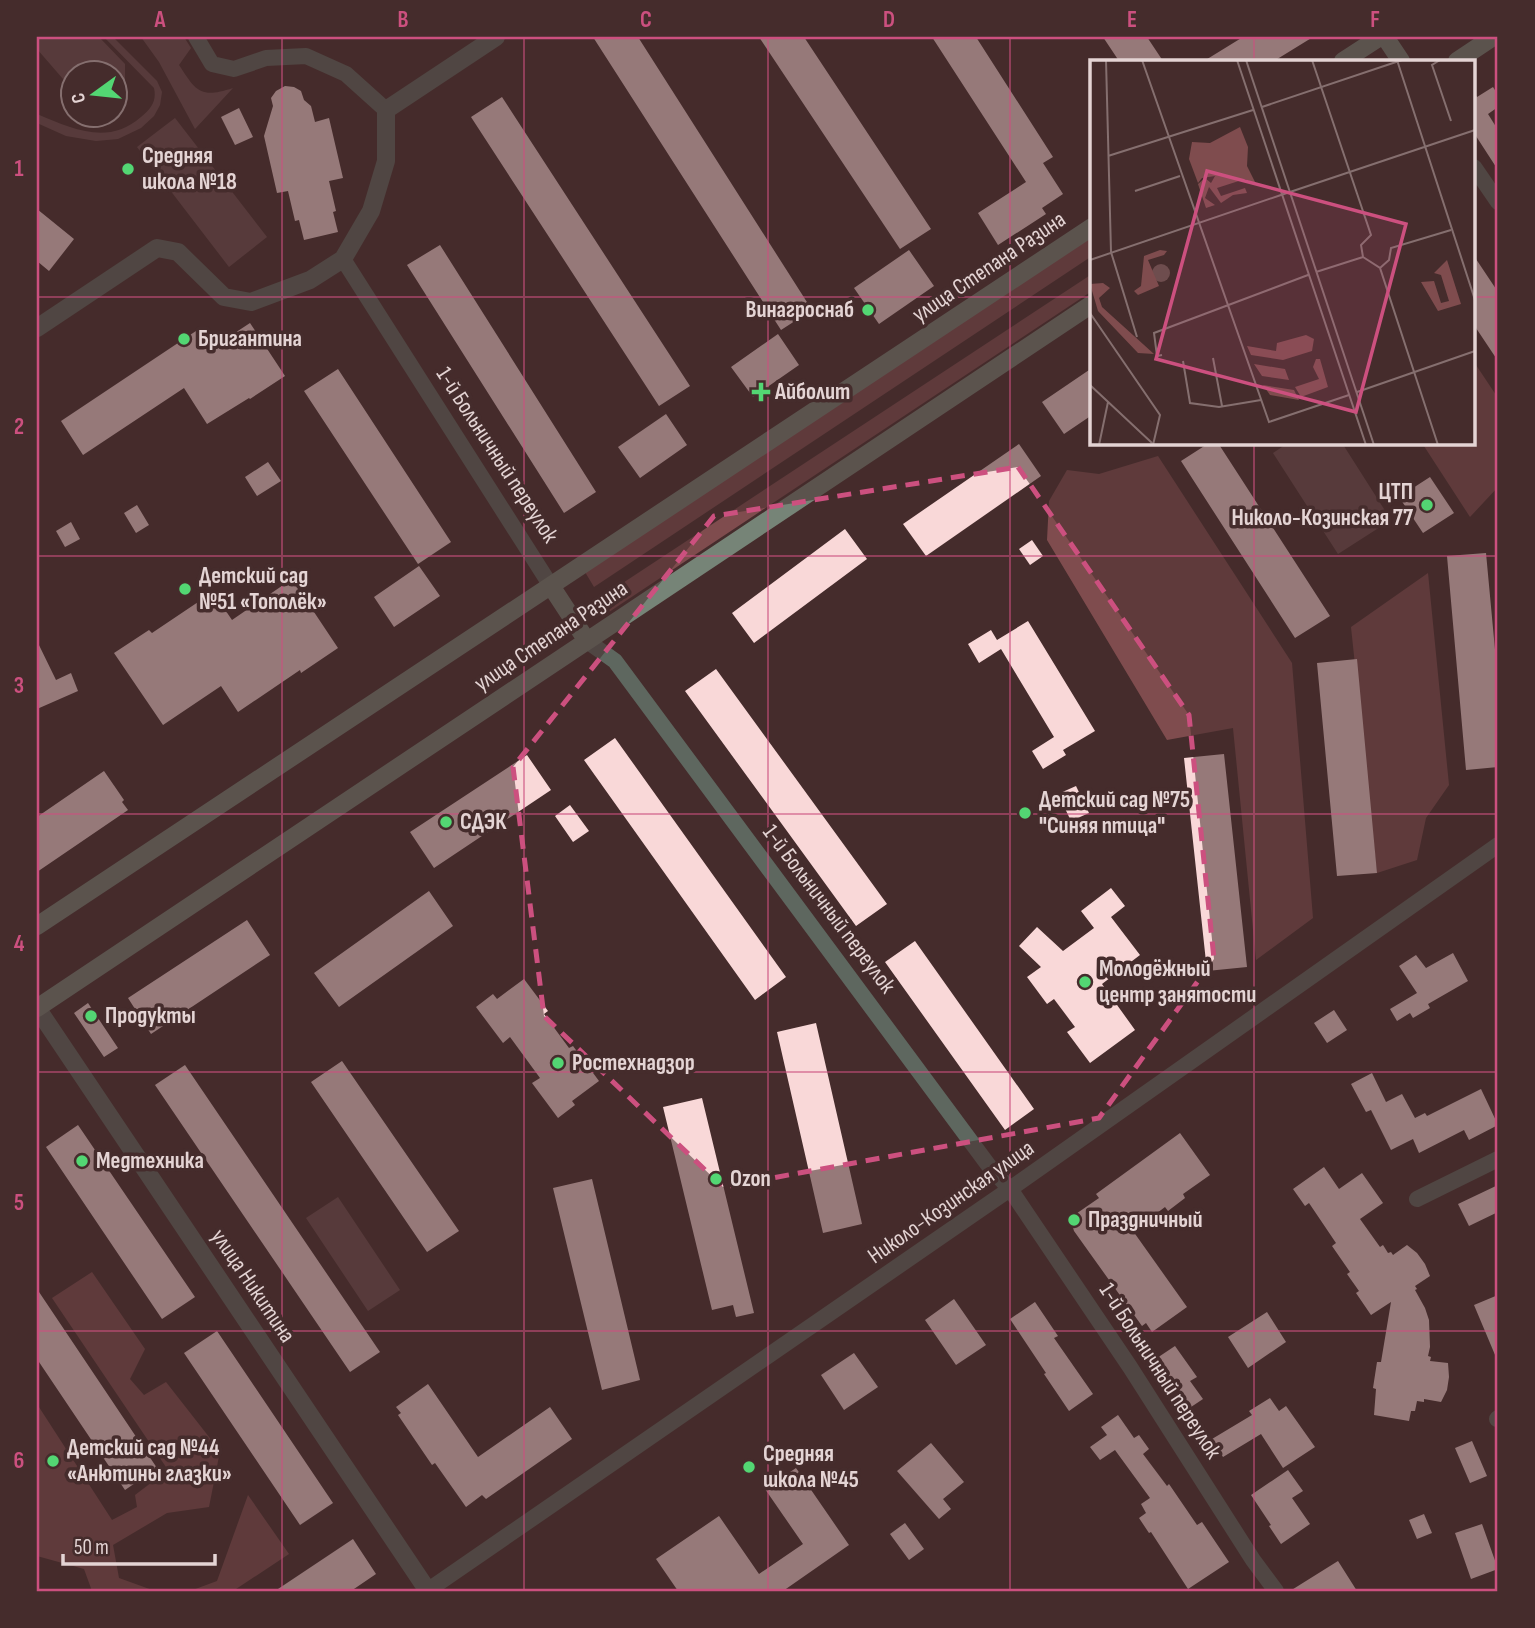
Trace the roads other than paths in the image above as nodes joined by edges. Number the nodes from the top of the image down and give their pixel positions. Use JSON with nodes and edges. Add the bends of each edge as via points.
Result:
{"nodes":[{"id":1,"x":196,"y":37,"type":"edge"},
{"id":2,"x":496,"y":37,"type":"edge"},
{"id":3,"x":1382,"y":37,"type":"edge"},
{"id":4,"x":1493,"y":37,"type":"edge"},
{"id":5,"x":1345,"y":60,"type":"edge"},
{"id":6,"x":1400,"y":60,"type":"edge"},
{"id":7,"x":1458,"y":60,"type":"edge"},
{"id":8,"x":386,"y":110,"type":"junction"},
{"id":9,"x":1476,"y":170,"type":"edge"},
{"id":10,"x":1498,"y":202,"type":"edge"},
{"id":11,"x":1090,"y":228,"type":"edge"},
{"id":12,"x":342,"y":259,"type":"junction"},
{"id":13,"x":1090,"y":305,"type":"edge"},
{"id":14,"x":37,"y":328,"type":"edge"},
{"id":15,"x":551,"y":586,"type":"junction"},
{"id":16,"x":587,"y":641,"type":"junction"},
{"id":17,"x":1498,"y":845,"type":"edge"},
{"id":18,"x":37,"y":926,"type":"edge"},
{"id":19,"x":37,"y":1008,"type":"edge"},
{"id":20,"x":1498,"y":1159,"type":"edge"},
{"id":21,"x":1010,"y":1189,"type":"junction"},
{"id":22,"x":1417,"y":1199,"type":"dead end"},
{"id":23,"x":428,"y":1591,"type":"edge"},
{"id":24,"x":1276,"y":1591,"type":"edge"}],
"edges":[{"from":1,"to":8,"type":"street","via":[[212,64],[234,69],[266,58],[306,56],[346,75]]},
{"from":2,"to":8,"type":"street"},
{"from":3,"to":5,"type":"main road"},
{"from":3,"to":6,"type":"main road"},
{"from":4,"to":7,"type":"main road"},
{"from":8,"to":12,"type":"street","via":[[383,172],[371,211]]},
{"from":9,"to":10,"type":"street"},
{"from":11,"to":15,"type":"main road","name":"улица Степана Разина"},
{"from":12,"to":14,"type":"street","via":[[310,280],[251,302],[224,297],[178,252],[157,248]]},
{"from":12,"to":15,"type":"street","name":"1-й Больничный переулок"},
{"from":13,"to":16,"type":"main road","name":"улица Степана Разина"},
{"from":15,"to":16,"type":"main road","name":"1-й Больничный переулок"},
{"from":15,"to":18,"type":"main road","name":"улица Степана Разина"},
{"from":16,"to":19,"type":"main road","name":"улица Степана Разина"},
{"from":16,"to":21,"type":"street","name":"1-й Больничный переулок","via":[[615,661]]},
{"from":17,"to":21,"type":"street","name":"Николо-Козинская улица"},
{"from":19,"to":23,"type":"street","name":"улица Никитина"},
{"from":20,"to":22,"type":"street"},
{"from":21,"to":23,"type":"street","name":"Николо-Козинская улица"},
{"from":21,"to":24,"type":"street","name":"1-й Больничный переулок"}]}
